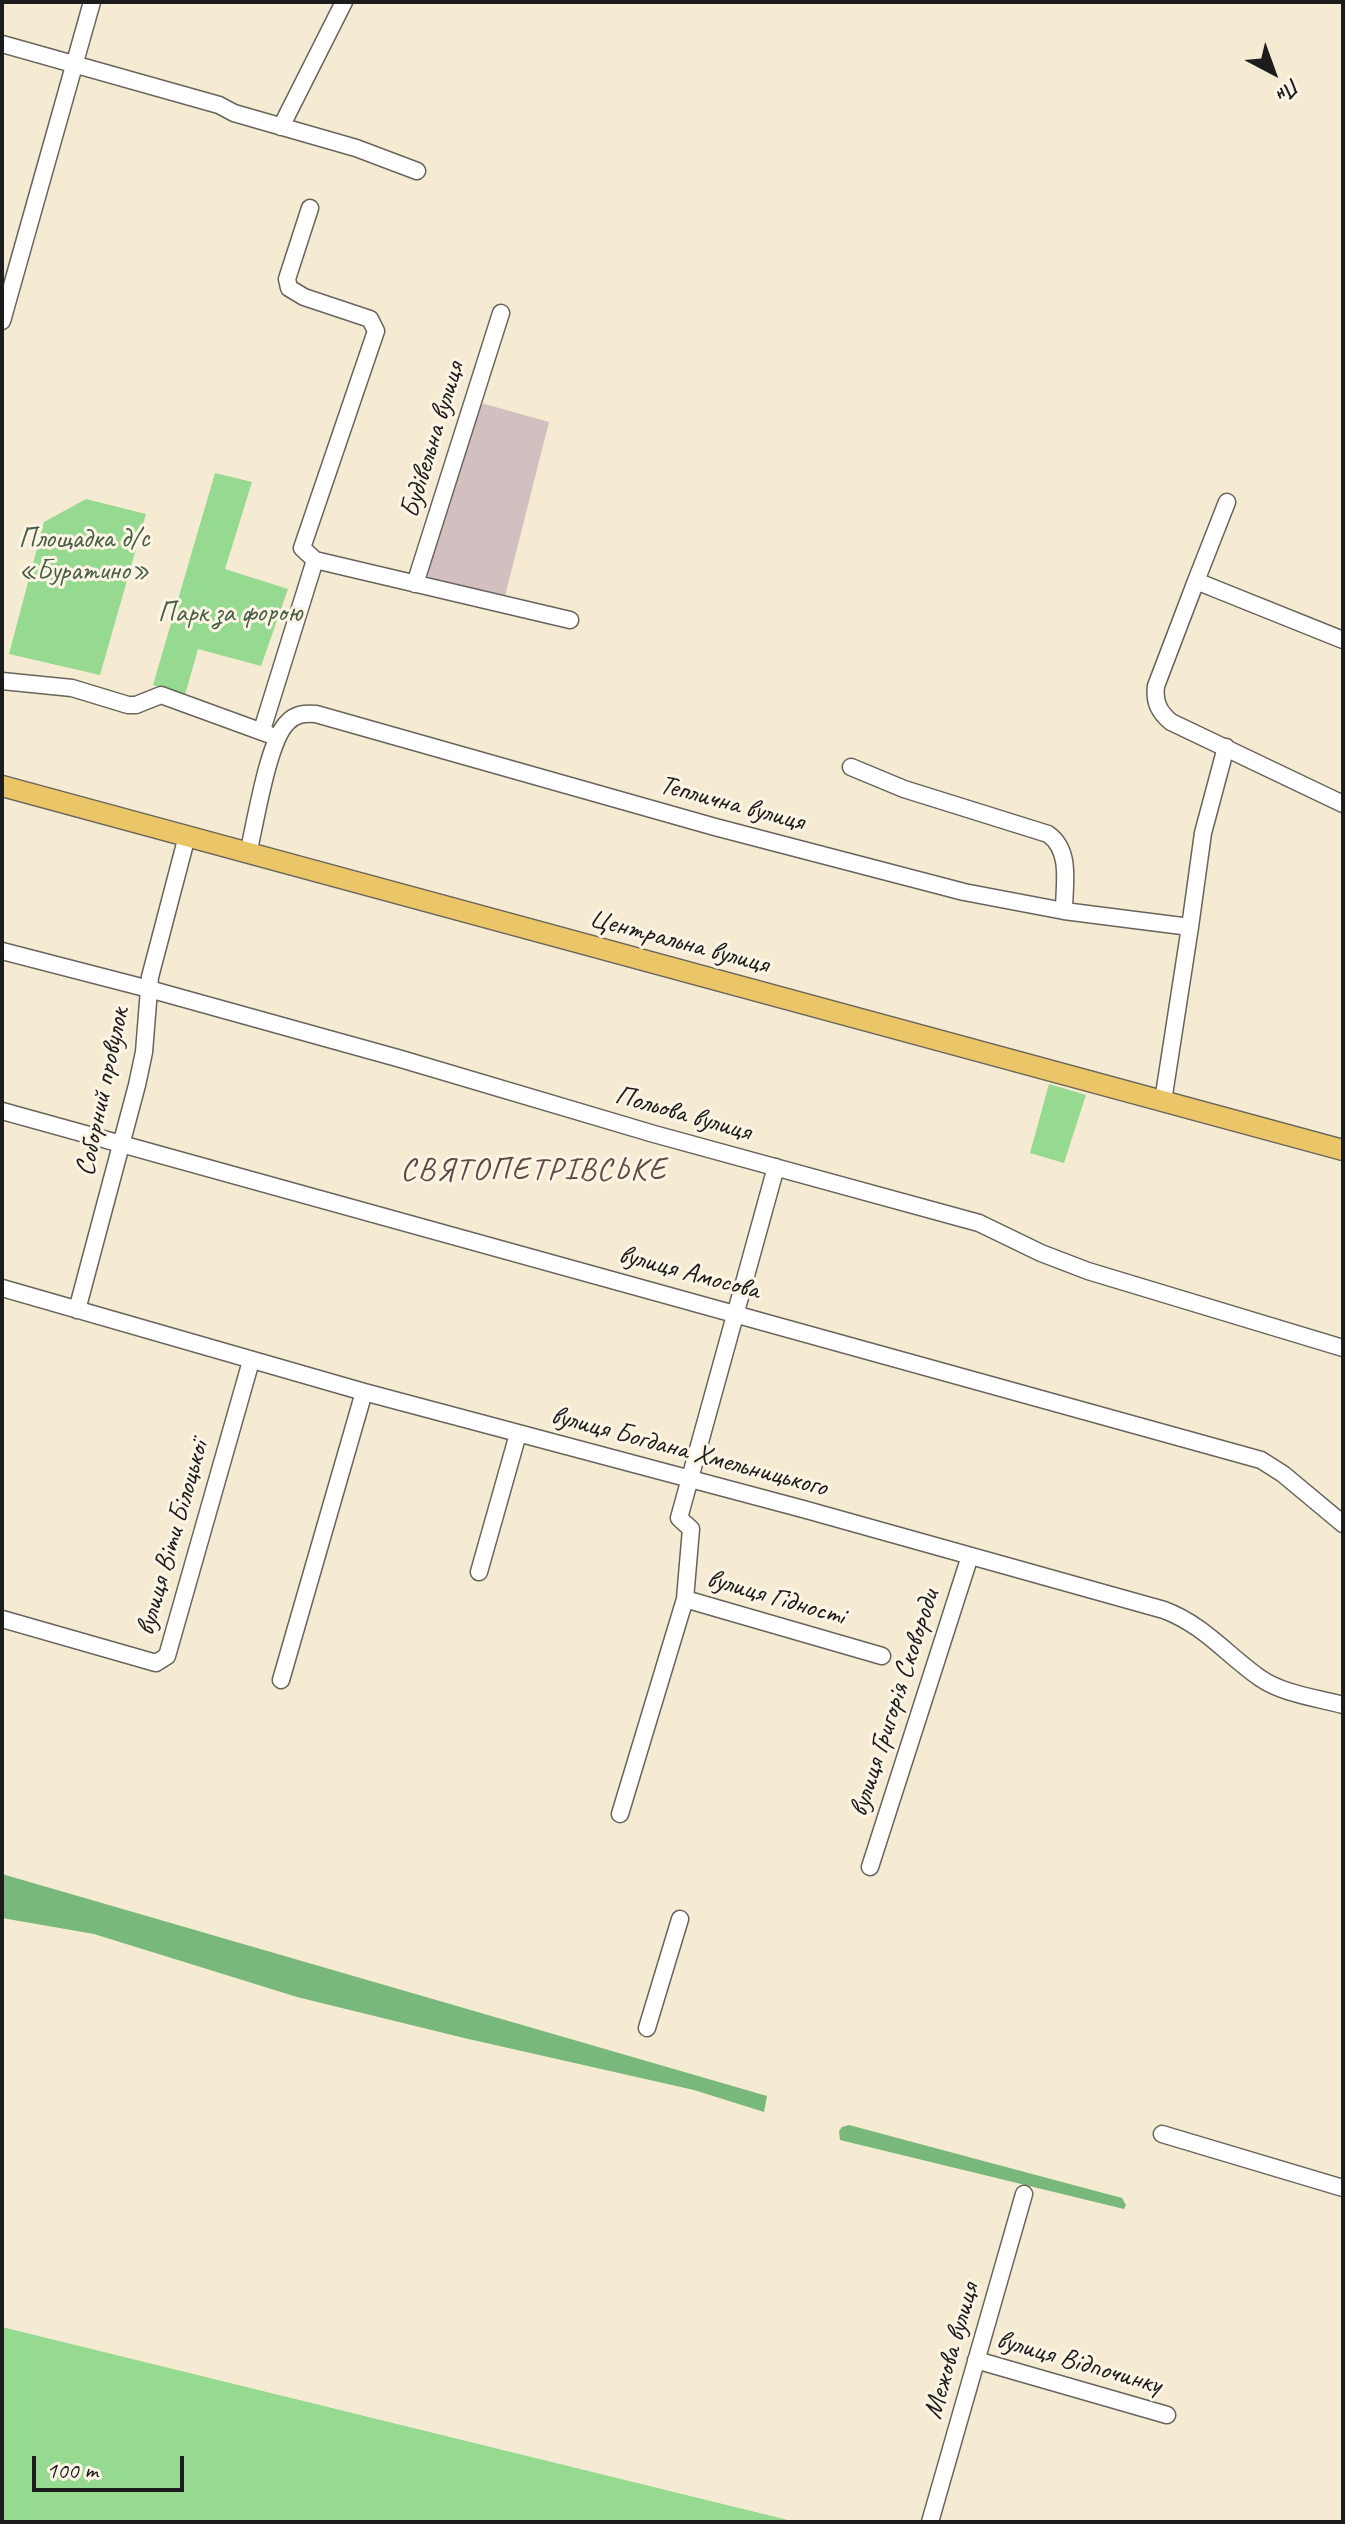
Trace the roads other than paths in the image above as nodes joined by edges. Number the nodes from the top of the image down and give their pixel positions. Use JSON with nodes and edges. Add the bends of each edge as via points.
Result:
{"nodes":[{"id":1,"x":92,"y":2,"type":"edge"},
{"id":2,"x":344,"y":2,"type":"edge"},
{"id":3,"x":2,"y":44,"type":"edge"},
{"id":4,"x":73,"y":65,"type":"junction"},
{"id":5,"x":281,"y":127,"type":"junction"},
{"id":6,"x":417,"y":171,"type":"dead end"},
{"id":7,"x":310,"y":208,"type":"dead end"},
{"id":8,"x":501,"y":313,"type":"dead end"},
{"id":9,"x":2,"y":321,"type":"edge"},
{"id":10,"x":1227,"y":502,"type":"dead end"},
{"id":11,"x":315,"y":560,"type":"junction"},
{"id":12,"x":1196,"y":581,"type":"junction"},
{"id":13,"x":415,"y":584,"type":"junction"},
{"id":14,"x":570,"y":620,"type":"dead end"},
{"id":15,"x":1343,"y":640,"type":"edge"},
{"id":16,"x":2,"y":681,"type":"edge"},
{"id":17,"x":269,"y":734,"type":"junction"},
{"id":18,"x":1226,"y":747,"type":"junction"},
{"id":19,"x":851,"y":767,"type":"dead end"},
{"id":20,"x":2,"y":786,"type":"edge"},
{"id":21,"x":1343,"y":804,"type":"edge"},
{"id":22,"x":187,"y":836,"type":"junction"},
{"id":23,"x":248,"y":854,"type":"junction"},
{"id":24,"x":1064,"y":911,"type":"junction"},
{"id":25,"x":1190,"y":927,"type":"junction"},
{"id":26,"x":2,"y":951,"type":"edge"},
{"id":27,"x":149,"y":989,"type":"junction"},
{"id":28,"x":1163,"y":1101,"type":"junction"},
{"id":29,"x":2,"y":1111,"type":"edge"},
{"id":30,"x":122,"y":1143,"type":"junction"},
{"id":31,"x":1343,"y":1150,"type":"edge"},
{"id":32,"x":776,"y":1167,"type":"junction"},
{"id":33,"x":2,"y":1288,"type":"edge"},
{"id":34,"x":77,"y":1310,"type":"junction"},
{"id":35,"x":735,"y":1312,"type":"junction"},
{"id":36,"x":1343,"y":1348,"type":"edge"},
{"id":37,"x":251,"y":1361,"type":"junction"},
{"id":38,"x":364,"y":1392,"type":"junction"},
{"id":39,"x":518,"y":1434,"type":"junction"},
{"id":40,"x":690,"y":1479,"type":"junction"},
{"id":41,"x":1343,"y":1524,"type":"edge"},
{"id":42,"x":970,"y":1556,"type":"junction"},
{"id":43,"x":479,"y":1572,"type":"dead end"},
{"id":44,"x":685,"y":1599,"type":"junction"},
{"id":45,"x":2,"y":1619,"type":"edge"},
{"id":46,"x":882,"y":1656,"type":"dead end"},
{"id":47,"x":281,"y":1680,"type":"dead end"},
{"id":48,"x":1343,"y":1705,"type":"edge"},
{"id":49,"x":620,"y":1814,"type":"dead end"},
{"id":50,"x":870,"y":1867,"type":"dead end"},
{"id":51,"x":680,"y":1919,"type":"dead end"},
{"id":52,"x":647,"y":2028,"type":"dead end"},
{"id":53,"x":1162,"y":2134,"type":"dead end"},
{"id":54,"x":1343,"y":2188,"type":"edge"},
{"id":55,"x":1024,"y":2194,"type":"dead end"},
{"id":56,"x":976,"y":2360,"type":"junction"},
{"id":57,"x":1167,"y":2415,"type":"dead end"},
{"id":58,"x":930,"y":2522,"type":"edge"}],
"edges":[{"from":1,"to":4,"type":"street"},
{"from":2,"to":5,"type":"street"},
{"from":3,"to":4,"type":"street"},
{"from":4,"to":5,"type":"street"},
{"from":4,"to":9,"type":"street"},
{"from":5,"to":6,"type":"street"},
{"from":7,"to":11,"type":"street","via":[[287,279],[289,288],[370,319],[376,331],[302,548]]},
{"from":8,"to":13,"type":"street","name":"Будівельна вулиця"},
{"from":10,"to":12,"type":"street"},
{"from":11,"to":13,"type":"street"},
{"from":11,"to":17,"type":"street"},
{"from":12,"to":15,"type":"street"},
{"from":12,"to":18,"type":"street","via":[[1156,686],[1157,704],[1171,722]]},
{"from":13,"to":14,"type":"street"},
{"from":16,"to":17,"type":"street","via":[[72,688],[128,705],[161,695]]},
{"from":17,"to":23,"type":"street"},
{"from":17,"to":24,"type":"street","name":"Теплична вулиця","via":[[298,715],[316,714],[964,892]]},
{"from":18,"to":21,"type":"street"},
{"from":18,"to":25,"type":"street","via":[[1203,833]]},
{"from":19,"to":24,"type":"street","via":[[1048,834],[1064,853]]},
{"from":20,"to":22,"type":"main road","name":"Центральна вулиця"},
{"from":22,"to":23,"type":"main road","name":"Центральна вулиця"},
{"from":22,"to":27,"type":"street","name":"Соборний провулок"},
{"from":23,"to":28,"type":"main road","name":"Центральна вулиця"},
{"from":24,"to":25,"type":"street","name":"Теплична вулиця"},
{"from":25,"to":28,"type":"street"},
{"from":26,"to":27,"type":"street","name":"Польова вулиця"},
{"from":27,"to":30,"type":"street","name":"Соборний провулок","via":[[144,1052]]},
{"from":27,"to":32,"type":"street","name":"Польова вулиця"},
{"from":28,"to":31,"type":"main road","name":"Центральна вулиця"},
{"from":29,"to":30,"type":"street","name":"вулиця Амосова"},
{"from":30,"to":34,"type":"street","name":"Соборний провулок"},
{"from":30,"to":35,"type":"street","name":"вулиця Амосова"},
{"from":32,"to":35,"type":"street"},
{"from":32,"to":36,"type":"street","name":"Польова вулиця","via":[[979,1223],[1088,1271]]},
{"from":33,"to":34,"type":"street","name":"вулиця Богдана Хмельницького"},
{"from":34,"to":37,"type":"street","name":"вулиця Богдана Хмельницького"},
{"from":35,"to":40,"type":"street"},
{"from":35,"to":41,"type":"street","name":"вулиця Амосова","via":[[1261,1460]]},
{"from":37,"to":38,"type":"street","name":"вулиця Богдана Хмельницького"},
{"from":37,"to":45,"type":"street","name":"вулиця Віти Білоцької","via":[[167,1656],[156,1663]]},
{"from":38,"to":39,"type":"street","name":"вулиця Богдана Хмельницького"},
{"from":38,"to":47,"type":"street"},
{"from":39,"to":40,"type":"street","name":"вулиця Богдана Хмельницького"},
{"from":39,"to":43,"type":"street"},
{"from":40,"to":42,"type":"street","name":"вулиця Богдана Хмельницького"},
{"from":40,"to":44,"type":"street","name":"вулиця Гідності","via":[[679,1518],[691,1529]]},
{"from":42,"to":48,"type":"street","name":"вулиця Богдана Хмельницького","via":[[1177,1615],[1274,1686]]},
{"from":42,"to":50,"type":"street","name":"вулиця Григорія Сковороди"},
{"from":44,"to":46,"type":"street","name":"вулиця Гідності"},
{"from":44,"to":49,"type":"street"},
{"from":51,"to":52,"type":"street"},
{"from":53,"to":54,"type":"street"},
{"from":55,"to":56,"type":"street","name":"Межова вулиця"},
{"from":56,"to":57,"type":"street","name":"вулиця Відпочинку"},
{"from":56,"to":58,"type":"street","name":"Межова вулиця"}]}
